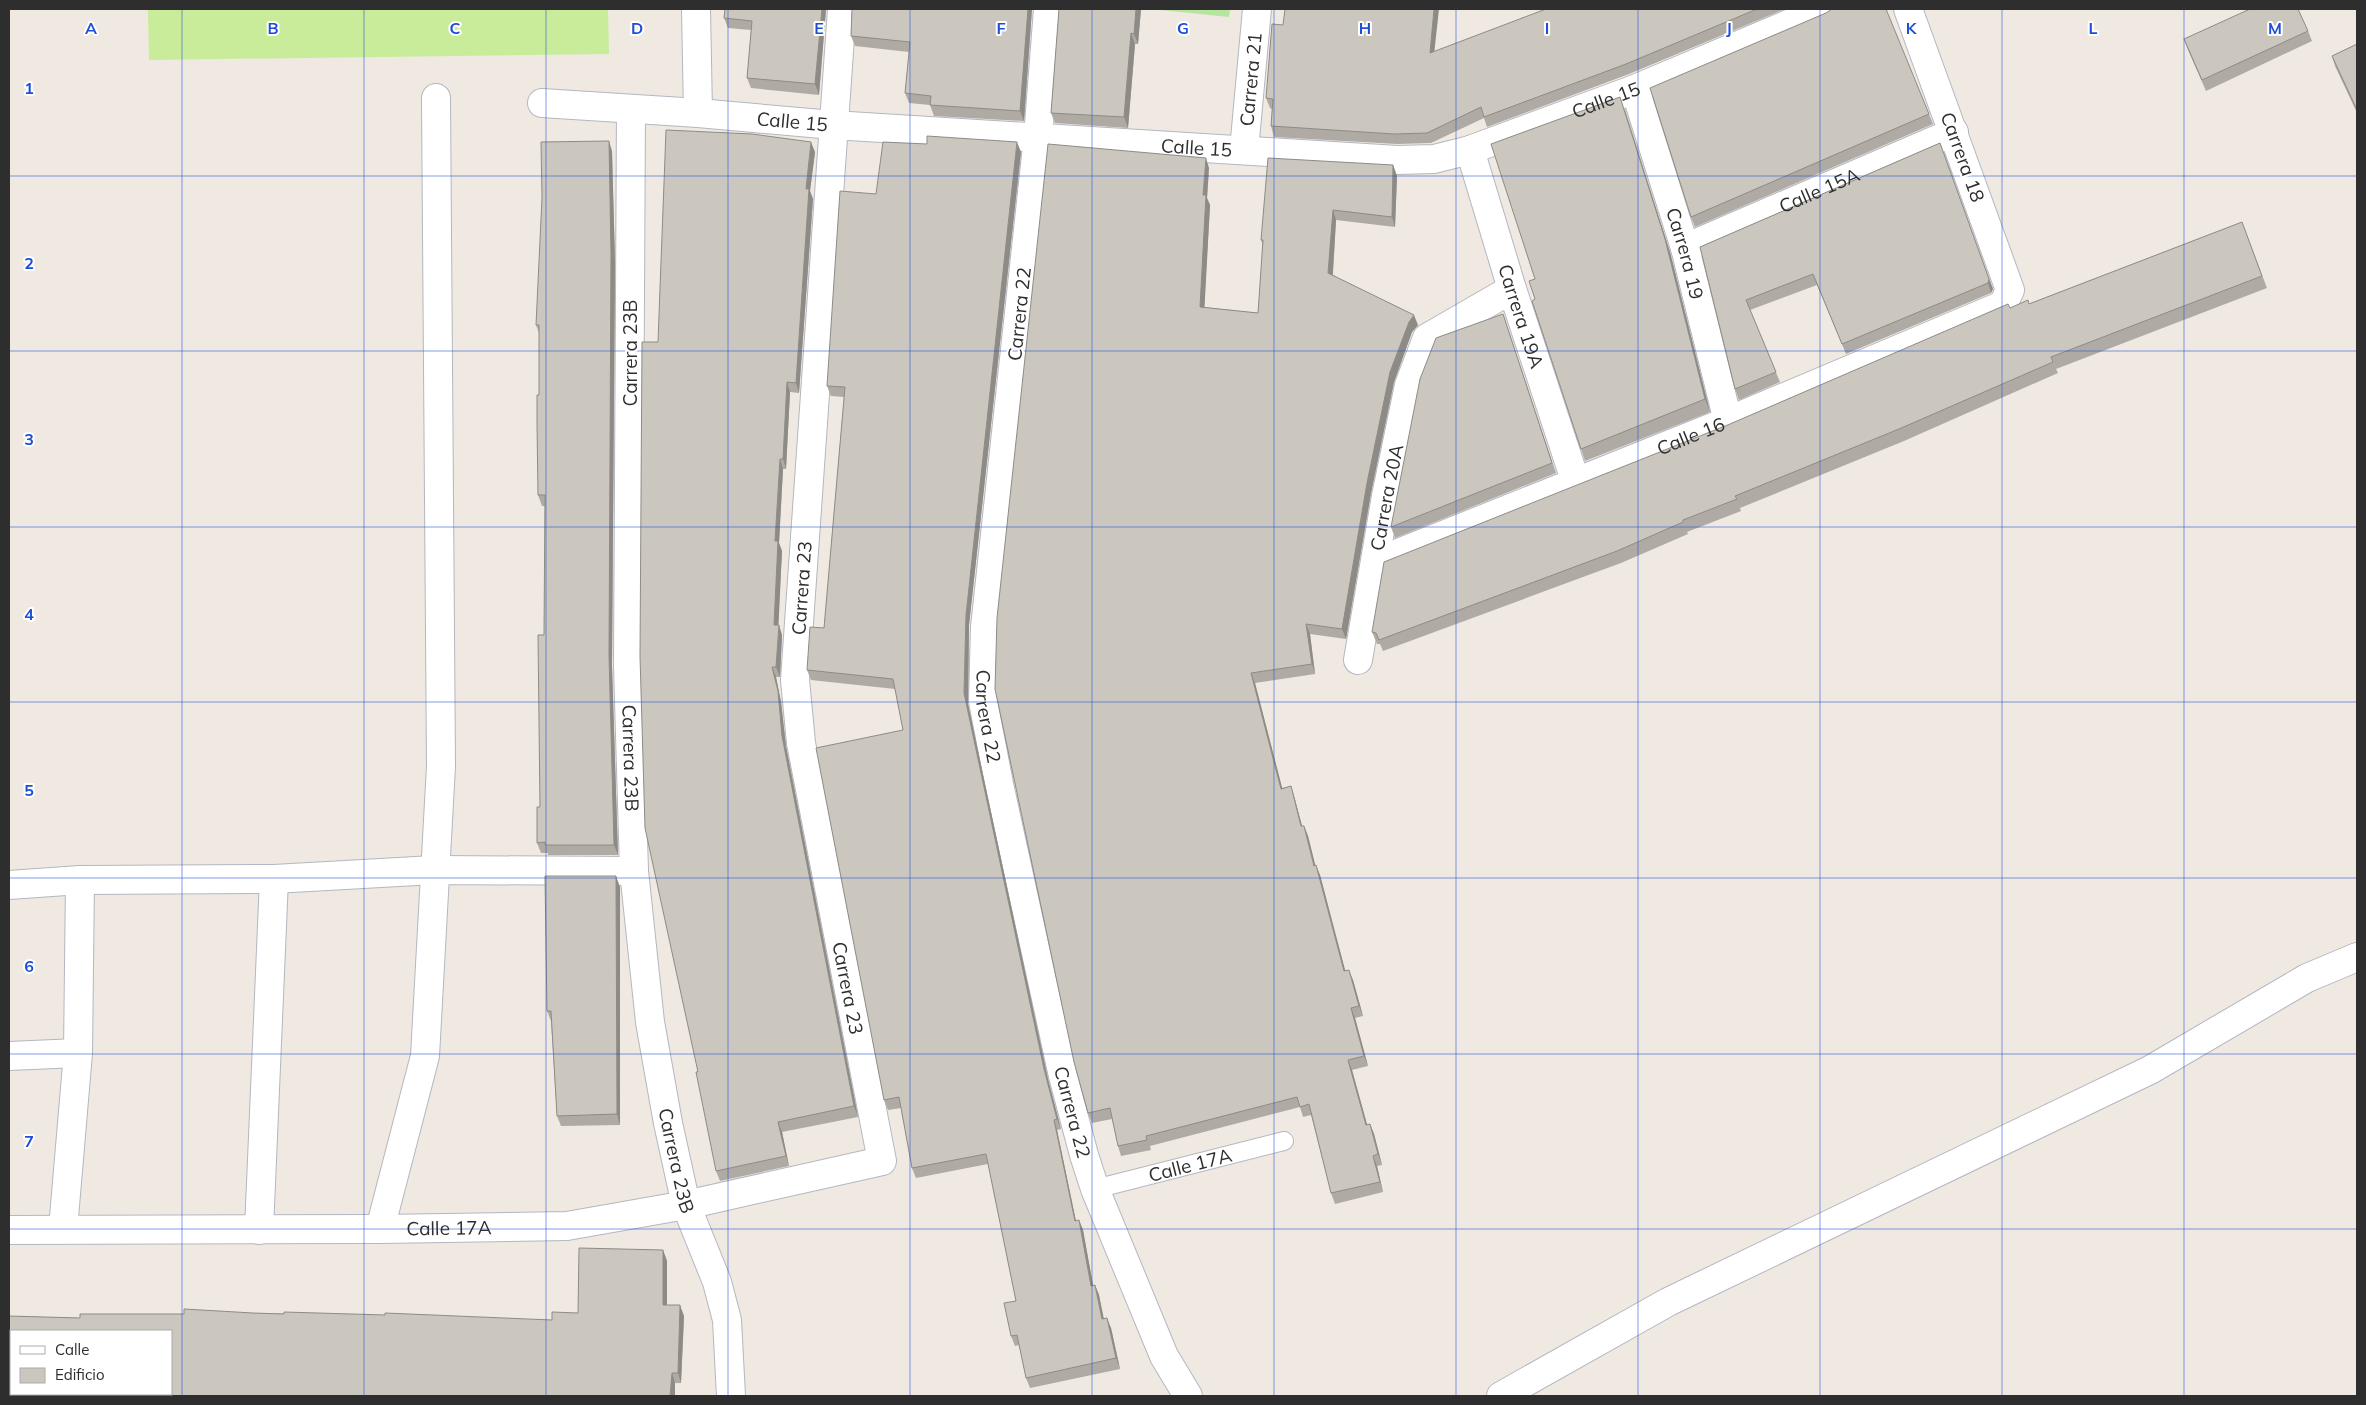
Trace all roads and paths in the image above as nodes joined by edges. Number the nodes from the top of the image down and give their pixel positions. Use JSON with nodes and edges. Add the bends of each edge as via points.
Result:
{"nodes":[{"id":1,"x":696,"y":9,"type":"edge"},
{"id":2,"x":842,"y":9,"type":"edge"},
{"id":3,"x":1048,"y":9,"type":"edge"},
{"id":4,"x":1257,"y":9,"type":"edge"},
{"id":5,"x":1824,"y":9,"type":"edge"},
{"id":6,"x":1908,"y":9,"type":"edge"},
{"id":7,"x":1635,"y":89,"type":"junction"},
{"id":8,"x":436,"y":98,"type":"dead end"},
{"id":9,"x":542,"y":103,"type":"dead end"},
{"id":10,"x":631,"y":109,"type":"junction"},
{"id":11,"x":698,"y":113,"type":"junction"},
{"id":12,"x":833,"y":125,"type":"junction"},
{"id":13,"x":1954,"y":132,"type":"junction"},
{"id":14,"x":1038,"y":137,"type":"junction"},
{"id":15,"x":1244,"y":150,"type":"junction"},
{"id":16,"x":1470,"y":150,"type":"junction"},
{"id":17,"x":1686,"y":248,"type":"junction"},
{"id":18,"x":1512,"y":289,"type":"junction"},
{"id":19,"x":2003,"y":305,"type":"joint"},
{"id":20,"x":1728,"y":421,"type":"junction"},
{"id":21,"x":1575,"y":480,"type":"junction"},
{"id":22,"x":1376,"y":562,"type":"junction"},
{"id":23,"x":1358,"y":660,"type":"dead end"},
{"id":24,"x":434,"y":870,"type":"junction"},
{"id":25,"x":634,"y":871,"type":"junction"},
{"id":26,"x":274,"y":879,"type":"junction"},
{"id":27,"x":80,"y":880,"type":"junction"},
{"id":28,"x":9,"y":885,"type":"edge"},
{"id":29,"x":2357,"y":957,"type":"edge"},
{"id":30,"x":78,"y":1053,"type":"junction"},
{"id":31,"x":9,"y":1056,"type":"edge"},
{"id":32,"x":1284,"y":1141,"type":"dead end"},
{"id":33,"x":882,"y":1161,"type":"joint"},
{"id":34,"x":1095,"y":1189,"type":"junction"},
{"id":35,"x":686,"y":1205,"type":"junction"},
{"id":36,"x":63,"y":1229,"type":"junction"},
{"id":37,"x":380,"y":1229,"type":"junction"},
{"id":38,"x":9,"y":1230,"type":"edge"},
{"id":39,"x":259,"y":1230,"type":"junction"},
{"id":40,"x":731,"y":1396,"type":"edge"},
{"id":41,"x":1188,"y":1396,"type":"edge"},
{"id":42,"x":1500,"y":1396,"type":"edge"}],
"edges":[{"from":1,"to":11,"type":"street"},
{"from":2,"to":12,"type":"street","name":"Carrera 23"},
{"from":3,"to":14,"type":"street","name":"Carrera 22"},
{"from":4,"to":15,"type":"street","name":"Carrera 21"},
{"from":5,"to":7,"type":"street","name":"Calle 15"},
{"from":6,"to":13,"type":"street","name":"Carrera 18"},
{"from":7,"to":16,"type":"street","name":"Calle 15"},
{"from":7,"to":17,"type":"street","name":"Carrera 19"},
{"from":8,"to":24,"type":"street","via":[[441,766]]},
{"from":9,"to":10,"type":"street","name":"Calle 15"},
{"from":10,"to":11,"type":"street","name":"Calle 15"},
{"from":10,"to":25,"type":"street","name":"Carrera 23B","via":[[628,666]]},
{"from":11,"to":12,"type":"street","name":"Calle 15"},
{"from":12,"to":14,"type":"street","name":"Calle 15"},
{"from":12,"to":33,"type":"street","name":"Carrera 23","via":[[795,680],[801,743]]},
{"from":13,"to":17,"type":"street","name":"Calle 15A"},
{"from":13,"to":19,"type":"street","name":"Carrera 18","via":[[2010,290]]},
{"from":14,"to":15,"type":"street","name":"Calle 15"},
{"from":14,"to":34,"type":"street","name":"Carrera 22","via":[[985,627],[983,701],[998,784],[1061,1066]]},
{"from":15,"to":16,"type":"street","name":"Calle 15","via":[[1397,160],[1434,159]]},
{"from":16,"to":18,"type":"street","name":"Carrera 19A"},
{"from":17,"to":20,"type":"street","name":"Carrera 19"},
{"from":18,"to":21,"type":"street","name":"Carrera 19A"},
{"from":18,"to":22,"type":"street","name":"Carrera 20A","via":[[1427,338],[1409,385]]},
{"from":19,"to":20,"type":"street","name":"Calle 16"},
{"from":20,"to":21,"type":"street","name":"Calle 16"},
{"from":21,"to":22,"type":"street","name":"Calle 16"},
{"from":22,"to":23,"type":"street","name":"Carrera 20A"},
{"from":24,"to":25,"type":"street"},
{"from":24,"to":26,"type":"street"},
{"from":24,"to":37,"type":"street","via":[[425,1056]]},
{"from":25,"to":35,"type":"street","name":"Carrera 23B","via":[[650,1022]]},
{"from":26,"to":27,"type":"street"},
{"from":26,"to":39,"type":"street"},
{"from":27,"to":28,"type":"street"},
{"from":27,"to":30,"type":"street"},
{"from":29,"to":42,"type":"street","via":[[2307,978],[2150,1070],[1668,1302]]},
{"from":30,"to":31,"type":"street"},
{"from":30,"to":36,"type":"street"},
{"from":32,"to":34,"type":"lane","name":"Calle 17A"},
{"from":33,"to":35,"type":"street","name":"Calle 17A"},
{"from":34,"to":41,"type":"street","name":"Carrera 22","via":[[1164,1356]]},
{"from":35,"to":37,"type":"street","name":"Calle 17A","via":[[567,1226]]},
{"from":35,"to":40,"type":"street","name":"Carrera 23B","via":[[717,1282],[727,1320]]},
{"from":36,"to":38,"type":"street","name":"Calle 17A"},
{"from":36,"to":39,"type":"street","name":"Calle 17A"},
{"from":37,"to":39,"type":"street","name":"Calle 17A"}]}
